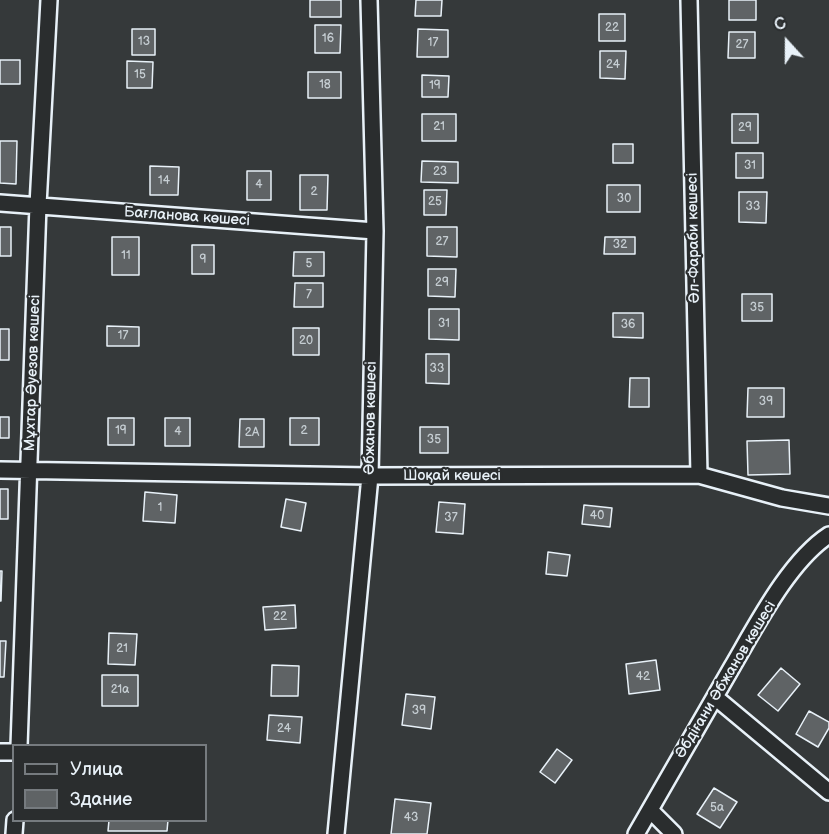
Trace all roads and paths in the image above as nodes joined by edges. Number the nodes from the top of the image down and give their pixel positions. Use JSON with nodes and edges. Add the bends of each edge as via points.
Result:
{"nodes":[{"id":1,"x":49,"y":0,"type":"edge"},
{"id":2,"x":369,"y":0,"type":"edge"},
{"id":3,"x":689,"y":0,"type":"edge"},
{"id":4,"x":0,"y":203,"type":"edge"},
{"id":5,"x":38,"y":205,"type":"junction"},
{"id":6,"x":375,"y":231,"type":"junction"},
{"id":7,"x":0,"y":470,"type":"edge"},
{"id":8,"x":30,"y":470,"type":"junction"},
{"id":9,"x":699,"y":475,"type":"junction"},
{"id":10,"x":370,"y":476,"type":"junction"},
{"id":11,"x":829,"y":506,"type":"edge"},
{"id":12,"x":829,"y":535,"type":"edge"},
{"id":13,"x":715,"y":697,"type":"junction"},
{"id":14,"x":19,"y":744,"type":"edge"},
{"id":15,"x":829,"y":792,"type":"edge"},
{"id":16,"x":650,"y":810,"type":"junction"},
{"id":17,"x":336,"y":834,"type":"edge"},
{"id":18,"x":636,"y":834,"type":"edge"},
{"id":19,"x":674,"y":834,"type":"edge"}],
"edges":[{"from":1,"to":5,"type":"street","name":"Мұхтар Әуезов көшесі"},
{"from":2,"to":6,"type":"street","name":"Әбжанов көшесі"},
{"from":3,"to":9,"type":"street","name":"Әл-Фараби көшесі"},
{"from":4,"to":5,"type":"street","name":"Бағланова көшесі"},
{"from":5,"to":6,"type":"street","name":"Бағланова көшесі"},
{"from":5,"to":8,"type":"street","name":"Мұхтар Әуезов көшесі"},
{"from":6,"to":10,"type":"street","name":"Әбжанов көшесі"},
{"from":7,"to":8,"type":"street","name":"Шоқай көшесі"},
{"from":8,"to":10,"type":"street","name":"Шоқай көшесі"},
{"from":8,"to":14,"type":"street","name":"Мұхтар Әуезов көшесі"},
{"from":9,"to":10,"type":"street","name":"Шоқай көшесі"},
{"from":9,"to":11,"type":"street","name":"Шоқай көшесі","via":[[782,498]]},
{"from":10,"to":17,"type":"street","name":"Әбжанов көшесі"},
{"from":12,"to":13,"type":"street","name":"Әбдіғани Әбжанов көшесі","via":[[796,568],[765,610]]},
{"from":13,"to":15,"type":"street"},
{"from":13,"to":16,"type":"street","name":"Әбдіғани Әбжанов көшесі"},
{"from":16,"to":18,"type":"street","name":"Әбдіғани Әбжанов көшесі"},
{"from":16,"to":19,"type":"street"}]}
